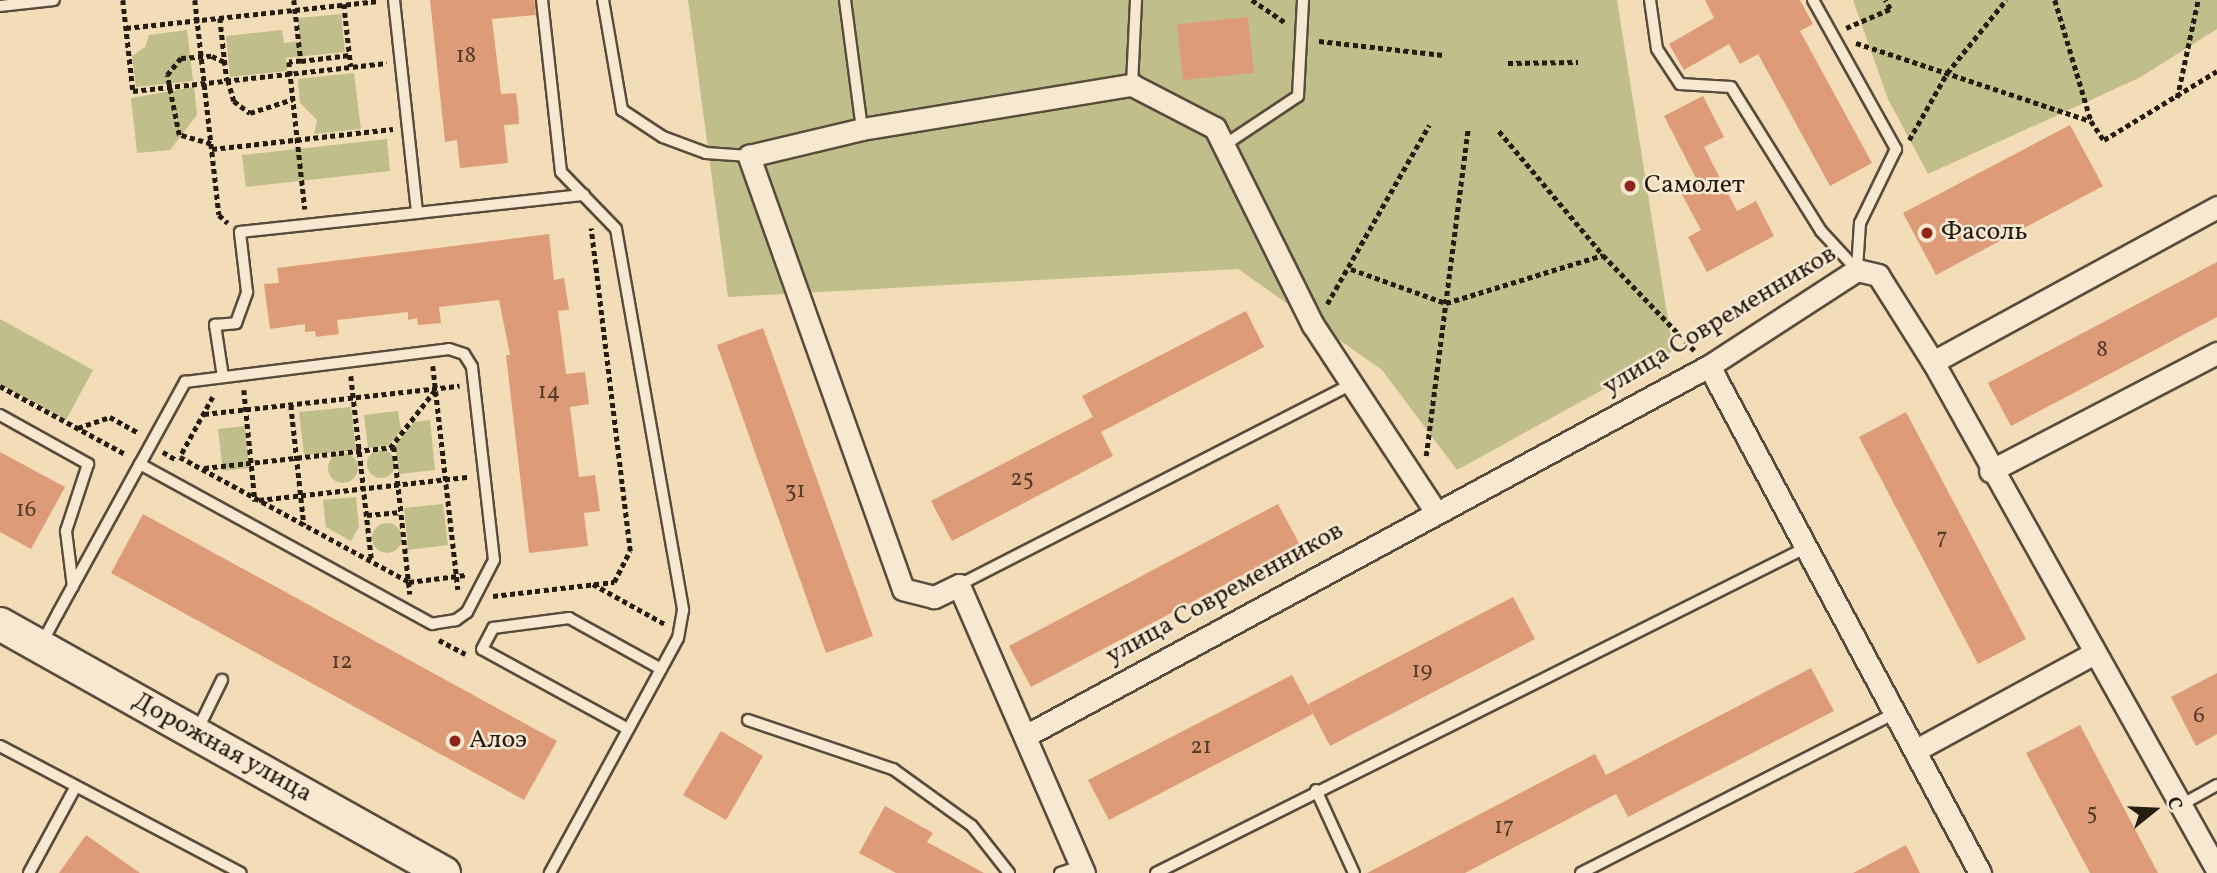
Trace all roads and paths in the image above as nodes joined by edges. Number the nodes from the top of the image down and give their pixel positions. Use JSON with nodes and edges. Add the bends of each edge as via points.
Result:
{"nodes":[{"id":1,"x":54,"y":0,"type":"edge"},
{"id":2,"x":123,"y":0,"type":"edge"},
{"id":3,"x":195,"y":0,"type":"edge"},
{"id":4,"x":294,"y":0,"type":"edge"},
{"id":5,"x":384,"y":0,"type":"edge"},
{"id":6,"x":394,"y":0,"type":"edge"},
{"id":7,"x":542,"y":0,"type":"edge"},
{"id":8,"x":603,"y":0,"type":"edge"},
{"id":9,"x":845,"y":0,"type":"edge"},
{"id":10,"x":1136,"y":0,"type":"edge"},
{"id":11,"x":1252,"y":0,"type":"edge"},
{"id":12,"x":1303,"y":0,"type":"edge"},
{"id":13,"x":1650,"y":0,"type":"edge"},
{"id":14,"x":1813,"y":0,"type":"edge"},
{"id":15,"x":1885,"y":0,"type":"edge"},
{"id":16,"x":2006,"y":0,"type":"edge"},
{"id":17,"x":2055,"y":0,"type":"edge"},
{"id":18,"x":2198,"y":0,"type":"edge"},
{"id":19,"x":344,"y":4,"type":"junction"},
{"id":20,"x":0,"y":6,"type":"edge"},
{"id":21,"x":295,"y":10,"type":"junction"},
{"id":22,"x":220,"y":18,"type":"junction"},
{"id":23,"x":198,"y":20,"type":"junction"},
{"id":24,"x":126,"y":28,"type":"junction"},
{"id":25,"x":1832,"y":34,"type":"junction"},
{"id":26,"x":1303,"y":39,"type":"junction"},
{"id":27,"x":201,"y":55,"type":"junction"},
{"id":28,"x":350,"y":55,"type":"junction"},
{"id":29,"x":1443,"y":55,"type":"dead end"},
{"id":30,"x":301,"y":61,"type":"junction"},
{"id":31,"x":225,"y":62,"type":"junction"},
{"id":32,"x":400,"y":62,"type":"junction"},
{"id":33,"x":1578,"y":62,"type":"dead end"},
{"id":34,"x":1508,"y":63,"type":"dead end"},
{"id":35,"x":351,"y":67,"type":"junction"},
{"id":36,"x":2217,"y":71,"type":"edge"},
{"id":37,"x":1947,"y":73,"type":"junction"},
{"id":38,"x":290,"y":74,"type":"junction"},
{"id":39,"x":228,"y":80,"type":"junction"},
{"id":40,"x":204,"y":83,"type":"junction"},
{"id":41,"x":1132,"y":85,"type":"junction"},
{"id":42,"x":167,"y":87,"type":"junction"},
{"id":43,"x":2177,"y":98,"type":"junction"},
{"id":44,"x":293,"y":99,"type":"junction"},
{"id":45,"x":2091,"y":121,"type":"junction"},
{"id":46,"x":1429,"y":125,"type":"dead end"},
{"id":47,"x":408,"y":127,"type":"junction"},
{"id":48,"x":862,"y":129,"type":"junction"},
{"id":49,"x":1468,"y":130,"type":"dead end"},
{"id":50,"x":1499,"y":131,"type":"dead end"},
{"id":51,"x":298,"y":140,"type":"junction"},
{"id":52,"x":211,"y":146,"type":"junction"},
{"id":53,"x":1223,"y":146,"type":"junction"},
{"id":54,"x":1896,"y":149,"type":"junction"},
{"id":55,"x":748,"y":156,"type":"junction"},
{"id":56,"x":586,"y":197,"type":"junction"},
{"id":57,"x":2217,"y":207,"type":"edge"},
{"id":58,"x":417,"y":213,"type":"junction"},
{"id":59,"x":228,"y":224,"type":"dead end"},
{"id":60,"x":307,"y":225,"type":"junction"},
{"id":61,"x":1603,"y":255,"type":"junction"},
{"id":62,"x":1352,"y":269,"type":"junction"},
{"id":63,"x":1857,"y":270,"type":"junction"},
{"id":64,"x":1446,"y":303,"type":"junction"},
{"id":65,"x":1313,"y":325,"type":"junction"},
{"id":66,"x":432,"y":351,"type":"junction"},
{"id":67,"x":2217,"y":353,"type":"edge"},
{"id":68,"x":350,"y":362,"type":"junction"},
{"id":69,"x":1933,"y":362,"type":"junction"},
{"id":70,"x":1709,"y":366,"type":"junction"},
{"id":71,"x":243,"y":375,"type":"junction"},
{"id":72,"x":223,"y":377,"type":"junction"},
{"id":73,"x":474,"y":385,"type":"junction"},
{"id":74,"x":1349,"y":385,"type":"junction"},
{"id":75,"x":0,"y":386,"type":"edge"},
{"id":76,"x":436,"y":389,"type":"junction"},
{"id":77,"x":354,"y":398,"type":"junction"},
{"id":78,"x":291,"y":405,"type":"junction"},
{"id":79,"x":246,"y":410,"type":"junction"},
{"id":80,"x":203,"y":414,"type":"junction"},
{"id":81,"x":0,"y":415,"type":"edge"},
{"id":82,"x":77,"y":428,"type":"junction"},
{"id":83,"x":153,"y":440,"type":"junction"},
{"id":84,"x":390,"y":448,"type":"junction"},
{"id":85,"x":360,"y":452,"type":"junction"},
{"id":86,"x":297,"y":458,"type":"junction"},
{"id":87,"x":140,"y":463,"type":"junction"},
{"id":88,"x":253,"y":463,"type":"junction"},
{"id":89,"x":202,"y":469,"type":"junction"},
{"id":90,"x":1990,"y":471,"type":"junction"},
{"id":91,"x":484,"y":475,"type":"junction"},
{"id":92,"x":446,"y":480,"type":"junction"},
{"id":93,"x":398,"y":485,"type":"junction"},
{"id":94,"x":364,"y":489,"type":"junction"},
{"id":95,"x":1422,"y":492,"type":"junction"},
{"id":96,"x":301,"y":496,"type":"junction"},
{"id":97,"x":257,"y":501,"type":"junction"},
{"id":98,"x":216,"y":505,"type":"junction"},
{"id":99,"x":1435,"y":510,"type":"junction"},
{"id":100,"x":401,"y":512,"type":"junction"},
{"id":101,"x":367,"y":515,"type":"junction"},
{"id":102,"x":304,"y":525,"type":"junction"},
{"id":103,"x":1805,"y":548,"type":"junction"},
{"id":104,"x":372,"y":563,"type":"junction"},
{"id":105,"x":487,"y":572,"type":"junction"},
{"id":106,"x":456,"y":576,"type":"junction"},
{"id":107,"x":409,"y":582,"type":"junction"},
{"id":108,"x":592,"y":584,"type":"junction"},
{"id":109,"x":959,"y":585,"type":"junction"},
{"id":110,"x":73,"y":587,"type":"junction"},
{"id":111,"x":474,"y":598,"type":"junction"},
{"id":112,"x":461,"y":618,"type":"junction"},
{"id":113,"x":0,"y":624,"type":"edge"},
{"id":114,"x":679,"y":632,"type":"junction"},
{"id":115,"x":40,"y":646,"type":"junction"},
{"id":116,"x":2093,"y":654,"type":"junction"},
{"id":117,"x":661,"y":669,"type":"junction"},
{"id":118,"x":222,"y":680,"type":"dead end"},
{"id":119,"x":1895,"y":713,"type":"junction"},
{"id":120,"x":748,"y":720,"type":"dead end"},
{"id":121,"x":628,"y":729,"type":"junction"},
{"id":122,"x":196,"y":734,"type":"junction"},
{"id":123,"x":1027,"y":736,"type":"junction"},
{"id":124,"x":0,"y":746,"type":"edge"},
{"id":125,"x":1916,"y":750,"type":"junction"},
{"id":126,"x":2217,"y":785,"type":"edge"},
{"id":127,"x":75,"y":788,"type":"junction"},
{"id":128,"x":1316,"y":790,"type":"junction"},
{"id":129,"x":2181,"y":806,"type":"junction"},
{"id":130,"x":2217,"y":870,"type":"edge"},
{"id":131,"x":1075,"y":871,"type":"edge"},
{"id":132,"x":29,"y":873,"type":"edge"},
{"id":133,"x":241,"y":873,"type":"edge"},
{"id":134,"x":444,"y":873,"type":"edge"},
{"id":135,"x":550,"y":873,"type":"edge"},
{"id":136,"x":1009,"y":873,"type":"edge"},
{"id":137,"x":1156,"y":873,"type":"edge"},
{"id":138,"x":1354,"y":873,"type":"edge"},
{"id":139,"x":1581,"y":873,"type":"edge"},
{"id":140,"x":1980,"y":873,"type":"edge"}],
"edges":[{"from":1,"to":20,"type":"lane"},
{"from":2,"to":24,"type":"path"},
{"from":3,"to":23,"type":"path"},
{"from":4,"to":21,"type":"path"},
{"from":5,"to":19,"type":"path"},
{"from":6,"to":32,"type":"lane"},
{"from":7,"to":56,"type":"lane","via":[[561,172]]},
{"from":8,"to":55,"type":"lane","via":[[622,110],[663,137],[706,153]]},
{"from":9,"to":48,"type":"lane"},
{"from":10,"to":41,"type":"lane"},
{"from":11,"to":26,"type":"path","via":[[1278,15]]},
{"from":12,"to":26,"type":"lane"},
{"from":13,"to":63,"type":"lane","via":[[1657,49],[1680,84],[1731,87],[1821,232]]},
{"from":14,"to":25,"type":"lane"},
{"from":15,"to":25,"type":"path","via":[[1889,9]]},
{"from":16,"to":37,"type":"path"},
{"from":17,"to":45,"type":"path"},
{"from":18,"to":43,"type":"path"},
{"from":19,"to":21,"type":"path"},
{"from":19,"to":28,"type":"path"},
{"from":21,"to":22,"type":"path"},
{"from":21,"to":30,"type":"path"},
{"from":22,"to":23,"type":"path"},
{"from":22,"to":31,"type":"path"},
{"from":23,"to":24,"type":"path"},
{"from":23,"to":27,"type":"path"},
{"from":24,"to":42,"type":"path","via":[[133,91]]},
{"from":25,"to":37,"type":"path"},
{"from":25,"to":54,"type":"lane"},
{"from":26,"to":29,"type":"path"},
{"from":26,"to":53,"type":"lane","via":[[1298,96]]},
{"from":27,"to":31,"type":"path"},
{"from":27,"to":40,"type":"path"},
{"from":27,"to":42,"type":"path","via":[[181,58],[172,66]]},
{"from":28,"to":30,"type":"path"},
{"from":28,"to":35,"type":"path"},
{"from":30,"to":38,"type":"path","via":[[289,62]]},
{"from":31,"to":39,"type":"path"},
{"from":32,"to":35,"type":"path"},
{"from":32,"to":47,"type":"lane"},
{"from":33,"to":34,"type":"path"},
{"from":35,"to":38,"type":"path"},
{"from":36,"to":43,"type":"path"},
{"from":37,"to":45,"type":"path"},
{"from":37,"to":54,"type":"path","via":[[1906,145]]},
{"from":38,"to":39,"type":"path"},
{"from":38,"to":44,"type":"path"},
{"from":39,"to":40,"type":"path"},
{"from":39,"to":44,"type":"path","via":[[234,101],[250,113]]},
{"from":40,"to":42,"type":"path"},
{"from":40,"to":52,"type":"path"},
{"from":41,"to":48,"type":"street"},
{"from":41,"to":53,"type":"street","via":[[1215,128]]},
{"from":42,"to":52,"type":"path","via":[[179,135]]},
{"from":43,"to":45,"type":"path","via":[[2104,140]]},
{"from":44,"to":51,"type":"path"},
{"from":46,"to":62,"type":"path"},
{"from":47,"to":51,"type":"path"},
{"from":47,"to":58,"type":"lane"},
{"from":48,"to":55,"type":"street"},
{"from":49,"to":64,"type":"path"},
{"from":50,"to":61,"type":"path"},
{"from":51,"to":52,"type":"path"},
{"from":51,"to":60,"type":"path"},
{"from":52,"to":59,"type":"path","via":[[219,215]]},
{"from":53,"to":65,"type":"street"},
{"from":54,"to":63,"type":"lane","via":[[1860,223]]},
{"from":55,"to":109,"type":"street","via":[[903,589],[934,597]]},
{"from":56,"to":58,"type":"lane"},
{"from":56,"to":108,"type":"path","via":[[630,551],[614,582]]},
{"from":56,"to":114,"type":"lane","via":[[616,229],[683,610]]},
{"from":57,"to":69,"type":"street"},
{"from":58,"to":60,"type":"lane"},
{"from":60,"to":72,"type":"lane","via":[[240,232],[247,292],[236,323],[215,325]]},
{"from":61,"to":64,"type":"path"},
{"from":61,"to":70,"type":"path"},
{"from":62,"to":64,"type":"path"},
{"from":62,"to":65,"type":"path"},
{"from":63,"to":69,"type":"street","name":"улица Современников","via":[[1878,275]]},
{"from":63,"to":70,"type":"street","name":"улица Современников"},
{"from":64,"to":95,"type":"path"},
{"from":65,"to":74,"type":"street"},
{"from":66,"to":68,"type":"lane"},
{"from":66,"to":73,"type":"lane","via":[[464,354]]},
{"from":66,"to":76,"type":"path"},
{"from":67,"to":90,"type":"street"},
{"from":68,"to":71,"type":"lane"},
{"from":68,"to":77,"type":"path"},
{"from":69,"to":90,"type":"street","name":"улица Современников"},
{"from":70,"to":99,"type":"street","name":"улица Современников"},
{"from":70,"to":103,"type":"street"},
{"from":71,"to":72,"type":"lane"},
{"from":71,"to":79,"type":"path"},
{"from":72,"to":80,"type":"path"},
{"from":72,"to":83,"type":"lane","via":[[185,382]]},
{"from":73,"to":76,"type":"path"},
{"from":73,"to":91,"type":"lane"},
{"from":74,"to":95,"type":"street"},
{"from":74,"to":109,"type":"lane"},
{"from":75,"to":82,"type":"path"},
{"from":76,"to":77,"type":"path"},
{"from":76,"to":84,"type":"path"},
{"from":76,"to":92,"type":"path"},
{"from":77,"to":78,"type":"path"},
{"from":77,"to":85,"type":"path"},
{"from":78,"to":79,"type":"path"},
{"from":78,"to":86,"type":"path"},
{"from":79,"to":80,"type":"path"},
{"from":79,"to":88,"type":"path"},
{"from":80,"to":89,"type":"path","via":[[180,457]]},
{"from":81,"to":110,"type":"lane","via":[[88,464],[66,531],[65,561]]},
{"from":82,"to":83,"type":"path","via":[[110,417]]},
{"from":82,"to":87,"type":"path"},
{"from":83,"to":87,"type":"lane"},
{"from":84,"to":85,"type":"path"},
{"from":84,"to":93,"type":"path","via":[[394,447]]},
{"from":85,"to":86,"type":"path"},
{"from":85,"to":94,"type":"path"},
{"from":86,"to":88,"type":"path"},
{"from":86,"to":96,"type":"path"},
{"from":87,"to":98,"type":"lane"},
{"from":87,"to":110,"type":"lane"},
{"from":88,"to":89,"type":"path"},
{"from":88,"to":97,"type":"path"},
{"from":89,"to":97,"type":"path"},
{"from":90,"to":116,"type":"street","name":"улица Современников"},
{"from":91,"to":92,"type":"path"},
{"from":91,"to":105,"type":"lane","via":[[494,560]]},
{"from":92,"to":93,"type":"path"},
{"from":92,"to":106,"type":"path"},
{"from":93,"to":94,"type":"path"},
{"from":93,"to":100,"type":"path"},
{"from":94,"to":96,"type":"path"},
{"from":94,"to":101,"type":"path"},
{"from":95,"to":99,"type":"street"},
{"from":96,"to":97,"type":"path"},
{"from":96,"to":102,"type":"path"},
{"from":97,"to":98,"type":"path"},
{"from":97,"to":102,"type":"path"},
{"from":98,"to":112,"type":"lane","via":[[432,624]]},
{"from":99,"to":123,"type":"street","name":"улица Современников"},
{"from":100,"to":101,"type":"path"},
{"from":100,"to":107,"type":"path"},
{"from":101,"to":104,"type":"path"},
{"from":102,"to":104,"type":"path"},
{"from":103,"to":119,"type":"street"},
{"from":103,"to":128,"type":"lane"},
{"from":104,"to":107,"type":"path"},
{"from":105,"to":106,"type":"path"},
{"from":105,"to":111,"type":"lane"},
{"from":106,"to":107,"type":"path"},
{"from":106,"to":112,"type":"path"},
{"from":108,"to":111,"type":"path"},
{"from":108,"to":114,"type":"path"},
{"from":109,"to":123,"type":"street"},
{"from":110,"to":115,"type":"lane"},
{"from":111,"to":112,"type":"lane"},
{"from":113,"to":115,"type":"street","name":"Дорожная улица"},
{"from":114,"to":117,"type":"lane"},
{"from":115,"to":122,"type":"street","name":"Дорожная улица"},
{"from":116,"to":125,"type":"street"},
{"from":116,"to":129,"type":"street","name":"улица Современников"},
{"from":117,"to":121,"type":"lane"},
{"from":117,"to":121,"type":"lane","via":[[569,618],[494,628],[482,649]]},
{"from":118,"to":122,"type":"lane"},
{"from":119,"to":125,"type":"street"},
{"from":119,"to":139,"type":"lane"},
{"from":120,"to":136,"type":"lane","via":[[892,769],[972,826]]},
{"from":121,"to":135,"type":"lane"},
{"from":122,"to":134,"type":"street","name":"Дорожная улица"},
{"from":123,"to":131,"type":"street"},
{"from":124,"to":127,"type":"lane"},
{"from":125,"to":140,"type":"street"},
{"from":126,"to":129,"type":"lane"},
{"from":127,"to":132,"type":"lane"},
{"from":127,"to":133,"type":"lane"},
{"from":128,"to":137,"type":"lane"},
{"from":128,"to":138,"type":"lane"},
{"from":129,"to":130,"type":"street","name":"улица Современников"}]}
